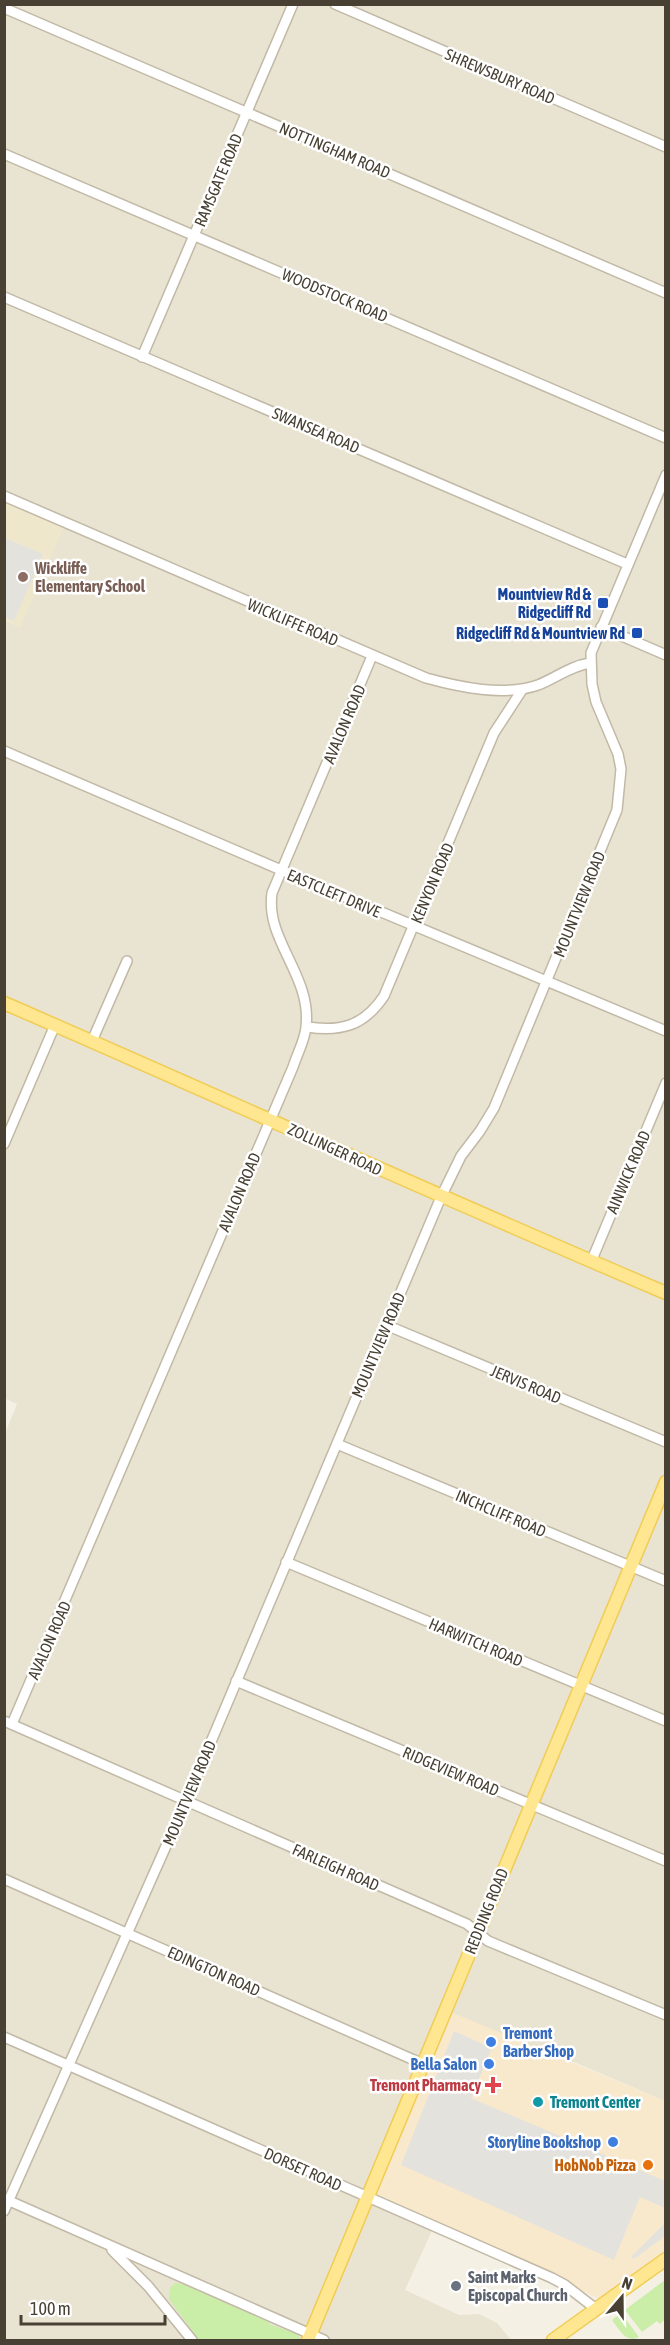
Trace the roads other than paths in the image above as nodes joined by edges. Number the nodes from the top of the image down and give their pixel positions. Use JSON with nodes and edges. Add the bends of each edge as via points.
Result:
{"nodes":[{"id":1,"x":293,"y":4,"type":"edge"},
{"id":2,"x":335,"y":4,"type":"edge"},
{"id":3,"x":4,"y":8,"type":"edge"},
{"id":4,"x":247,"y":112,"type":"junction"},
{"id":5,"x":666,"y":147,"type":"edge"},
{"id":6,"x":4,"y":154,"type":"edge"},
{"id":7,"x":194,"y":235,"type":"junction"},
{"id":8,"x":666,"y":293,"type":"edge"},
{"id":9,"x":4,"y":297,"type":"edge"},
{"id":10,"x":142,"y":357,"type":"junction"},
{"id":11,"x":666,"y":438,"type":"edge"},
{"id":12,"x":665,"y":477,"type":"edge"},
{"id":13,"x":4,"y":496,"type":"edge"},
{"id":14,"x":627,"y":564,"type":"junction"},
{"id":15,"x":601,"y":627,"type":"junction"},
{"id":16,"x":666,"y":655,"type":"edge"},
{"id":17,"x":372,"y":656,"type":"junction"},
{"id":18,"x":590,"y":663,"type":"junction"},
{"id":19,"x":522,"y":690,"type":"junction"},
{"id":20,"x":4,"y":751,"type":"edge"},
{"id":21,"x":280,"y":870,"type":"junction"},
{"id":22,"x":414,"y":926,"type":"junction"},
{"id":23,"x":127,"y":961,"type":"dead end"},
{"id":24,"x":547,"y":982,"type":"junction"},
{"id":25,"x":4,"y":1003,"type":"edge"},
{"id":26,"x":55,"y":1025,"type":"junction"},
{"id":27,"x":306,"y":1027,"type":"junction"},
{"id":28,"x":666,"y":1031,"type":"edge"},
{"id":29,"x":92,"y":1041,"type":"junction"},
{"id":30,"x":666,"y":1083,"type":"edge"},
{"id":31,"x":270,"y":1119,"type":"junction"},
{"id":32,"x":4,"y":1144,"type":"edge"},
{"id":33,"x":441,"y":1197,"type":"junction"},
{"id":34,"x":591,"y":1262,"type":"junction"},
{"id":35,"x":666,"y":1293,"type":"edge"},
{"id":36,"x":386,"y":1325,"type":"junction"},
{"id":37,"x":666,"y":1443,"type":"edge"},
{"id":38,"x":337,"y":1444,"type":"junction"},
{"id":39,"x":666,"y":1482,"type":"edge"},
{"id":40,"x":286,"y":1562,"type":"junction"},
{"id":41,"x":631,"y":1567,"type":"junction"},
{"id":42,"x":666,"y":1581,"type":"edge"},
{"id":43,"x":236,"y":1681,"type":"junction"},
{"id":44,"x":581,"y":1686,"type":"junction"},
{"id":45,"x":666,"y":1721,"type":"edge"},
{"id":46,"x":8,"y":1722,"type":"edge"},
{"id":47,"x":186,"y":1801,"type":"junction"},
{"id":48,"x":531,"y":1805,"type":"junction"},
{"id":49,"x":666,"y":1861,"type":"edge"},
{"id":50,"x":4,"y":1879,"type":"edge"},
{"id":51,"x":127,"y":1933,"type":"junction"},
{"id":52,"x":477,"y":1933,"type":"junction"},
{"id":53,"x":666,"y":2014,"type":"edge"},
{"id":54,"x":4,"y":2037,"type":"edge"},
{"id":55,"x":423,"y":2064,"type":"junction"},
{"id":56,"x":69,"y":2065,"type":"junction"},
{"id":57,"x":368,"y":2198,"type":"junction"},
{"id":58,"x":7,"y":2200,"type":"edge"},
{"id":59,"x":4,"y":2211,"type":"edge"},
{"id":60,"x":108,"y":2245,"type":"junction"},
{"id":61,"x":666,"y":2259,"type":"edge"},
{"id":62,"x":596,"y":2310,"type":"junction"},
{"id":63,"x":309,"y":2338,"type":"edge"},
{"id":64,"x":192,"y":2340,"type":"edge"},
{"id":65,"x":324,"y":2340,"type":"edge"},
{"id":66,"x":553,"y":2340,"type":"edge"}],
"edges":[{"from":1,"to":4,"type":"street","name":"RAMSGATE ROAD"},
{"from":2,"to":5,"type":"street","name":"SHREWSBURY ROAD"},
{"from":3,"to":4,"type":"street","name":"NOTTINGHAM ROAD"},
{"from":4,"to":7,"type":"street","name":"RAMSGATE ROAD"},
{"from":4,"to":8,"type":"street","name":"NOTTINGHAM ROAD"},
{"from":6,"to":7,"type":"street","name":"WOODSTOCK ROAD"},
{"from":7,"to":10,"type":"street","name":"RAMSGATE ROAD"},
{"from":7,"to":11,"type":"street","name":"WOODSTOCK ROAD"},
{"from":9,"to":10,"type":"street","name":"SWANSEA ROAD"},
{"from":10,"to":14,"type":"street","name":"SWANSEA ROAD"},
{"from":12,"to":14,"type":"street","name":"MOUNTVIEW ROAD"},
{"from":13,"to":17,"type":"street","name":"WICKLIFFE ROAD"},
{"from":14,"to":15,"type":"street","name":"MOUNTVIEW ROAD"},
{"from":15,"to":16,"type":"street"},
{"from":15,"to":18,"type":"street","name":"MOUNTVIEW ROAD"},
{"from":17,"to":19,"type":"street","name":"WICKLIFFE ROAD","via":[[444,683]]},
{"from":17,"to":21,"type":"street","name":"AVALON ROAD"},
{"from":18,"to":19,"type":"street","name":"WICKLIFFE ROAD"},
{"from":18,"to":24,"type":"street","name":"MOUNTVIEW ROAD","via":[[596,702],[618,754],[619,799]]},
{"from":19,"to":22,"type":"street","name":"KENYON ROAD","via":[[494,733]]},
{"from":20,"to":21,"type":"street","name":"EASTCLEFT DRIVE"},
{"from":21,"to":22,"type":"street","name":"EASTCLEFT DRIVE"},
{"from":21,"to":27,"type":"street","name":"AVALON ROAD","via":[[272,893],[271,915],[301,985]]},
{"from":22,"to":24,"type":"street","name":"EASTCLEFT DRIVE"},
{"from":22,"to":27,"type":"street","name":"KENYON ROAD","via":[[384,996],[366,1017],[337,1029]]},
{"from":23,"to":29,"type":"street"},
{"from":24,"to":28,"type":"street","name":"EASTCLEFT DRIVE"},
{"from":24,"to":33,"type":"street","name":"MOUNTVIEW ROAD","via":[[494,1108],[461,1156]]},
{"from":25,"to":26,"type":"main road","name":"ZOLLINGER ROAD"},
{"from":26,"to":29,"type":"main road","name":"ZOLLINGER ROAD"},
{"from":26,"to":32,"type":"street"},
{"from":27,"to":31,"type":"street","name":"AVALON ROAD"},
{"from":29,"to":31,"type":"main road","name":"ZOLLINGER ROAD"},
{"from":30,"to":34,"type":"street","name":"AINWICK ROAD"},
{"from":31,"to":33,"type":"main road","name":"ZOLLINGER ROAD"},
{"from":31,"to":46,"type":"street","name":"AVALON ROAD"},
{"from":33,"to":34,"type":"main road","name":"ZOLLINGER ROAD"},
{"from":33,"to":36,"type":"street","name":"MOUNTVIEW ROAD"},
{"from":34,"to":35,"type":"main road","name":"ZOLLINGER ROAD"},
{"from":36,"to":37,"type":"street","name":"JERVIS ROAD"},
{"from":36,"to":38,"type":"street","name":"MOUNTVIEW ROAD"},
{"from":38,"to":40,"type":"street","name":"MOUNTVIEW ROAD"},
{"from":38,"to":41,"type":"street","name":"INCHCLIFF ROAD"},
{"from":39,"to":41,"type":"main road","name":"REDDING ROAD"},
{"from":40,"to":43,"type":"street","name":"MOUNTVIEW ROAD"},
{"from":40,"to":44,"type":"street","name":"HARWITCH ROAD"},
{"from":41,"to":42,"type":"street","name":"INCHCLIFF ROAD"},
{"from":41,"to":44,"type":"main road","name":"REDDING ROAD"},
{"from":43,"to":47,"type":"street","name":"MOUNTVIEW ROAD"},
{"from":43,"to":48,"type":"street","name":"RIDGEVIEW ROAD"},
{"from":44,"to":45,"type":"street","name":"HARWITCH ROAD"},
{"from":44,"to":48,"type":"main road","name":"REDDING ROAD"},
{"from":46,"to":47,"type":"street","name":"FARLEIGH ROAD"},
{"from":47,"to":51,"type":"street","name":"MOUNTVIEW ROAD"},
{"from":47,"to":52,"type":"street","name":"FARLEIGH ROAD","via":[[467,1924]]},
{"from":48,"to":49,"type":"street","name":"RIDGEVIEW ROAD"},
{"from":48,"to":52,"type":"main road","name":"REDDING ROAD"},
{"from":50,"to":51,"type":"street","name":"EDINGTON ROAD"},
{"from":51,"to":55,"type":"street","name":"EDINGTON ROAD"},
{"from":51,"to":56,"type":"street","name":"MOUNTVIEW ROAD"},
{"from":52,"to":53,"type":"street","name":"FARLEIGH ROAD","via":[[488,1941]]},
{"from":52,"to":55,"type":"main road","name":"REDDING ROAD"},
{"from":54,"to":56,"type":"street","name":"DORSET ROAD"},
{"from":55,"to":57,"type":"main road","name":"REDDING ROAD"},
{"from":56,"to":57,"type":"street","name":"DORSET ROAD"},
{"from":56,"to":58,"type":"street","name":"MOUNTVIEW ROAD"},
{"from":57,"to":62,"type":"street","name":"DORSET ROAD","via":[[552,2278]]},
{"from":57,"to":63,"type":"main road","name":"REDDING ROAD"},
{"from":58,"to":59,"type":"street","name":"MOUNTVIEW ROAD"},
{"from":58,"to":60,"type":"street"},
{"from":60,"to":63,"type":"street"},
{"from":60,"to":64,"type":"street"},
{"from":61,"to":62,"type":"main road"},
{"from":62,"to":66,"type":"main road"},
{"from":63,"to":65,"type":"street"}]}
